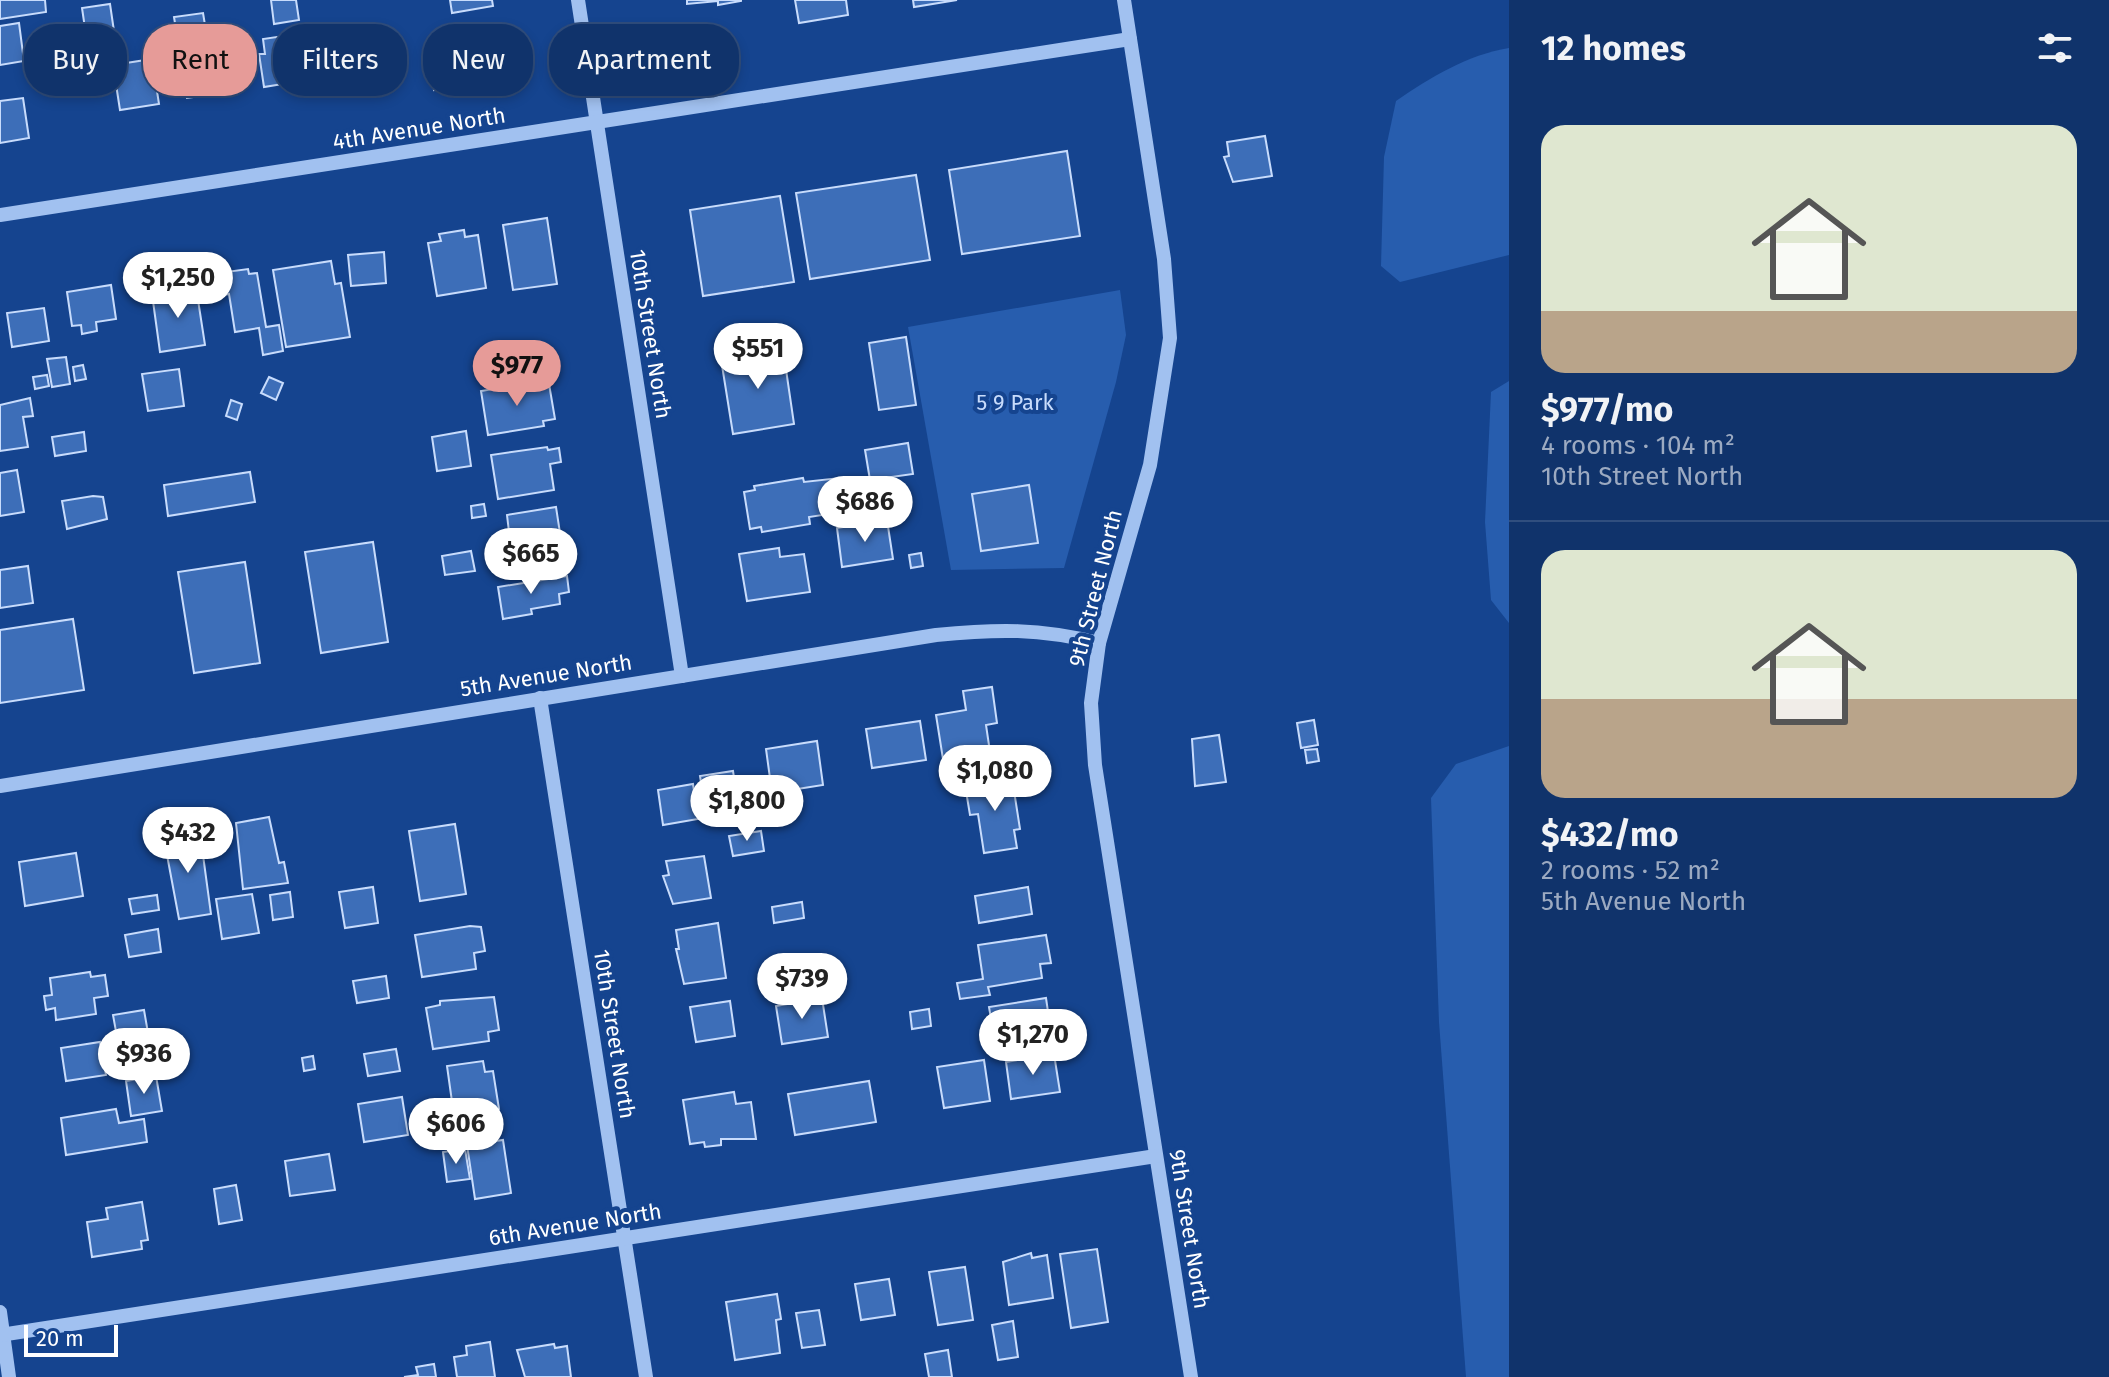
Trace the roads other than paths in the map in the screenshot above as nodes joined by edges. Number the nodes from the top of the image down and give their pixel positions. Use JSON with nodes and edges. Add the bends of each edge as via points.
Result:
{"nodes":[{"id":1,"x":578,"y":0,"type":"edge"},
{"id":2,"x":1124,"y":0,"type":"edge"},
{"id":3,"x":1130,"y":39,"type":"junction"},
{"id":4,"x":597,"y":123,"type":"junction"},
{"id":5,"x":0,"y":215,"type":"edge"},
{"id":6,"x":1099,"y":643,"type":"junction"},
{"id":7,"x":682,"y":676,"type":"junction"},
{"id":8,"x":540,"y":698,"type":"junction"},
{"id":9,"x":0,"y":786,"type":"edge"},
{"id":10,"x":1156,"y":1156,"type":"junction"},
{"id":11,"x":624,"y":1239,"type":"junction"},
{"id":12,"x":0,"y":1312,"type":"edge"},
{"id":13,"x":2,"y":1334,"type":"edge"},
{"id":14,"x":9,"y":1377,"type":"edge"},
{"id":15,"x":646,"y":1377,"type":"edge"},
{"id":16,"x":1191,"y":1377,"type":"edge"}],
"edges":[{"from":1,"to":4,"type":"street","name":"10th Street North"},
{"from":2,"to":3,"type":"street","name":"9th Street North"},
{"from":3,"to":4,"type":"street","name":"4th Avenue North"},
{"from":3,"to":6,"type":"street","name":"9th Street North","via":[[1164,259],[1170,338],[1150,465]]},
{"from":4,"to":5,"type":"street","name":"4th Avenue North"},
{"from":4,"to":7,"type":"street","name":"10th Street North"},
{"from":6,"to":7,"type":"street","name":"5th Avenue North","via":[[1051,631],[989,630]]},
{"from":6,"to":10,"type":"street","name":"9th Street North","via":[[1091,703],[1095,765]]},
{"from":7,"to":8,"type":"street","name":"5th Avenue North"},
{"from":8,"to":9,"type":"street","name":"5th Avenue North"},
{"from":8,"to":11,"type":"street","name":"10th Street North"},
{"from":10,"to":11,"type":"street","name":"6th Avenue North"},
{"from":10,"to":16,"type":"street","name":"9th Street North"},
{"from":11,"to":13,"type":"street","name":"6th Avenue North"},
{"from":11,"to":15,"type":"street","name":"10th Street North"},
{"from":12,"to":13,"type":"street"},
{"from":13,"to":14,"type":"street"}]}
